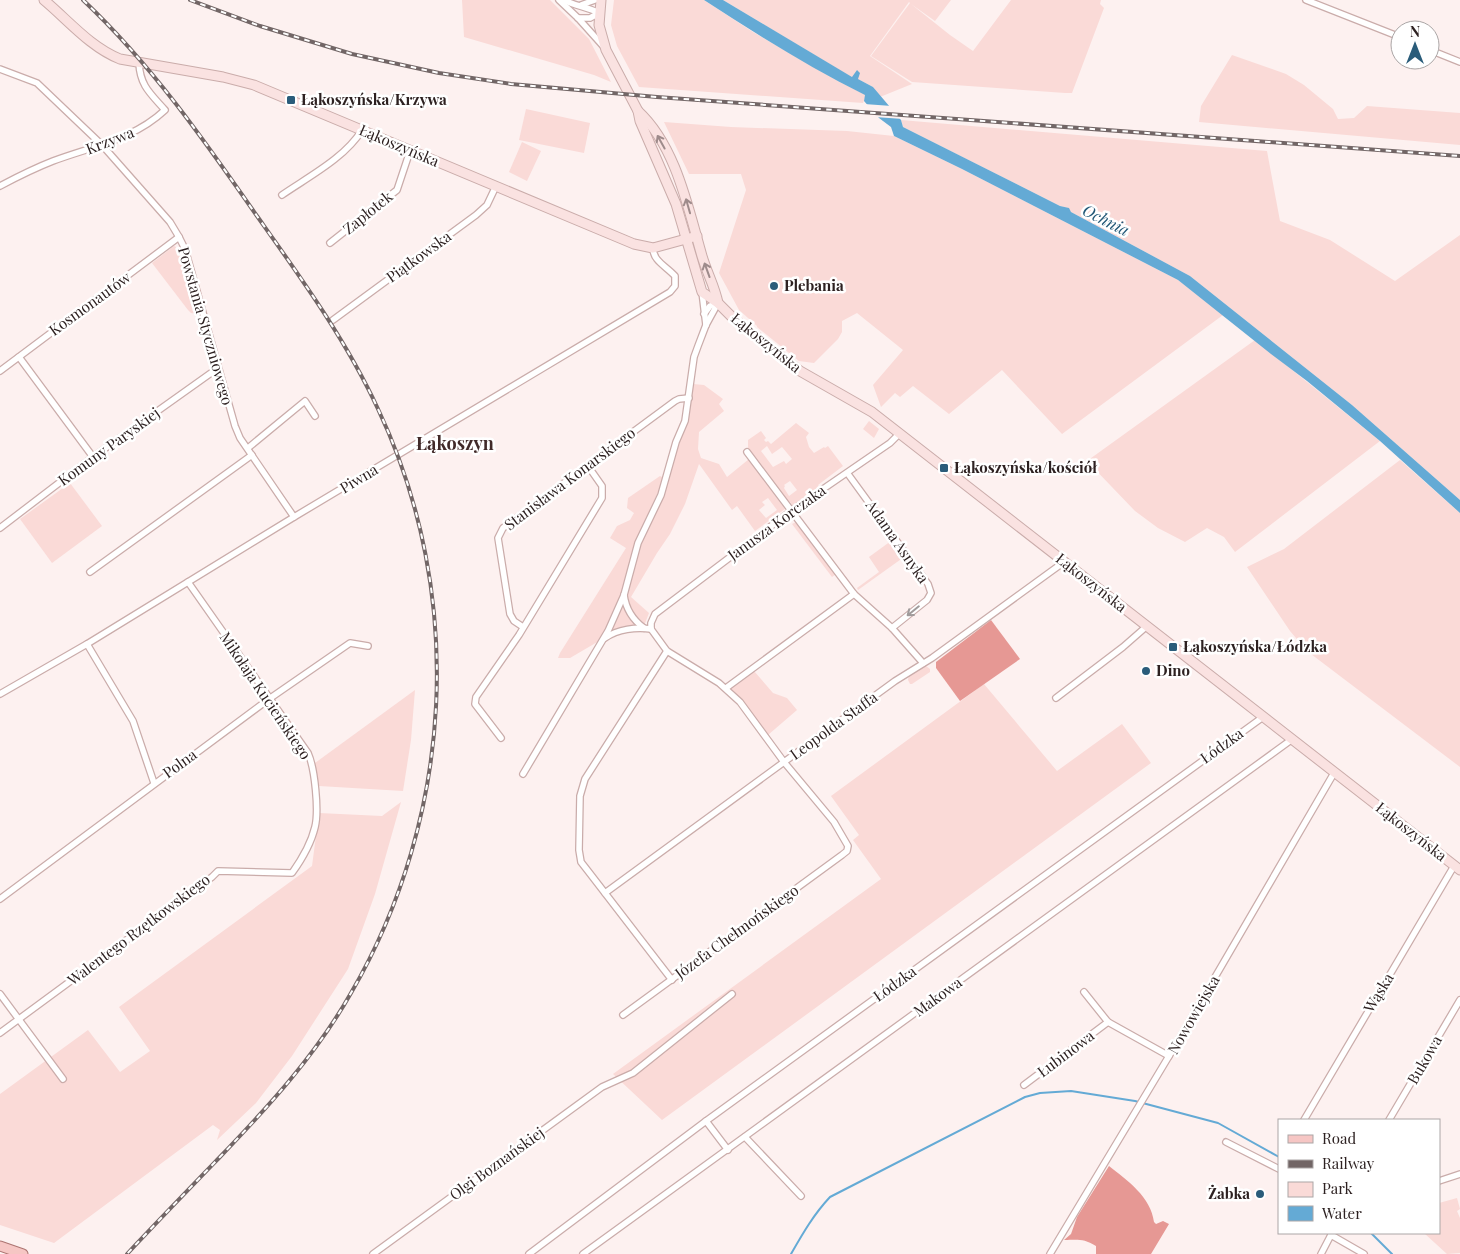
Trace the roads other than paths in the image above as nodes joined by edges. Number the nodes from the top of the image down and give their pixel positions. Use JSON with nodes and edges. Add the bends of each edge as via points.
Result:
{"nodes":[{"id":1,"x":44,"y":0,"type":"edge"},
{"id":2,"x":559,"y":0,"type":"edge"},
{"id":3,"x":564,"y":0,"type":"edge"},
{"id":4,"x":595,"y":0,"type":"edge"},
{"id":5,"x":601,"y":0,"type":"edge"},
{"id":6,"x":1306,"y":0,"type":"edge"},
{"id":7,"x":1326,"y":0,"type":"edge"},
{"id":8,"x":576,"y":6,"type":"junction"},
{"id":9,"x":1323,"y":6,"type":"junction"},
{"id":10,"x":599,"y":13,"type":"junction"},
{"id":11,"x":578,"y":18,"type":"junction"},
{"id":12,"x":1390,"y":34,"type":"edge"},
{"id":13,"x":606,"y":50,"type":"junction"},
{"id":14,"x":1440,"y":54,"type":"edge"},
{"id":15,"x":1460,"y":62,"type":"edge"},
{"id":16,"x":139,"y":63,"type":"junction"},
{"id":17,"x":0,"y":69,"type":"edge"},
{"id":18,"x":638,"y":110,"type":"junction"},
{"id":19,"x":362,"y":130,"type":"junction"},
{"id":20,"x":102,"y":145,"type":"junction"},
{"id":21,"x":410,"y":151,"type":"junction"},
{"id":22,"x":0,"y":186,"type":"edge"},
{"id":23,"x":496,"y":186,"type":"junction"},
{"id":24,"x":282,"y":195,"type":"dead end"},
{"id":25,"x":696,"y":236,"type":"junction"},
{"id":26,"x":180,"y":237,"type":"junction"},
{"id":27,"x":687,"y":239,"type":"junction"},
{"id":28,"x":330,"y":243,"type":"dead end"},
{"id":29,"x":653,"y":248,"type":"junction"},
{"id":30,"x":702,"y":292,"type":"junction"},
{"id":31,"x":718,"y":304,"type":"junction"},
{"id":32,"x":704,"y":314,"type":"junction"},
{"id":33,"x":333,"y":320,"type":"dead end"},
{"id":34,"x":706,"y":325,"type":"junction"},
{"id":35,"x":19,"y":357,"type":"junction"},
{"id":36,"x":218,"y":368,"type":"junction"},
{"id":37,"x":0,"y":370,"type":"edge"},
{"id":38,"x":689,"y":398,"type":"junction"},
{"id":39,"x":315,"y":416,"type":"dead end"},
{"id":40,"x":900,"y":433,"type":"junction"},
{"id":41,"x":248,"y":448,"type":"junction"},
{"id":42,"x":747,"y":452,"type":"dead end"},
{"id":43,"x":252,"y":455,"type":"junction"},
{"id":44,"x":93,"y":457,"type":"junction"},
{"id":45,"x":588,"y":466,"type":"junction"},
{"id":46,"x":848,"y":474,"type":"junction"},
{"id":47,"x":791,"y":511,"type":"junction"},
{"id":48,"x":294,"y":517,"type":"junction"},
{"id":49,"x":0,"y":528,"type":"edge"},
{"id":50,"x":1064,"y":562,"type":"junction"},
{"id":51,"x":90,"y":572,"type":"dead end"},
{"id":52,"x":188,"y":582,"type":"junction"},
{"id":53,"x":854,"y":594,"type":"junction"},
{"id":54,"x":624,"y":596,"type":"junction"},
{"id":55,"x":1147,"y":626,"type":"junction"},
{"id":56,"x":523,"y":627,"type":"junction"},
{"id":57,"x":644,"y":628,"type":"junction"},
{"id":58,"x":892,"y":628,"type":"junction"},
{"id":59,"x":651,"y":629,"type":"junction"},
{"id":60,"x":602,"y":640,"type":"junction"},
{"id":61,"x":87,"y":644,"type":"junction"},
{"id":62,"x":368,"y":646,"type":"dead end"},
{"id":63,"x":667,"y":651,"type":"junction"},
{"id":64,"x":923,"y":663,"type":"junction"},
{"id":65,"x":726,"y":688,"type":"junction"},
{"id":66,"x":0,"y":694,"type":"edge"},
{"id":67,"x":1056,"y":698,"type":"dead end"},
{"id":68,"x":269,"y":699,"type":"junction"},
{"id":69,"x":1263,"y":718,"type":"junction"},
{"id":70,"x":500,"y":738,"type":"dead end"},
{"id":71,"x":1291,"y":740,"type":"junction"},
{"id":72,"x":784,"y":762,"type":"junction"},
{"id":73,"x":1334,"y":773,"type":"junction"},
{"id":74,"x":523,"y":774,"type":"dead end"},
{"id":75,"x":154,"y":783,"type":"junction"},
{"id":76,"x":1457,"y":868,"type":"edge"},
{"id":77,"x":292,"y":873,"type":"joint"},
{"id":78,"x":605,"y":893,"type":"junction"},
{"id":79,"x":0,"y":900,"type":"edge"},
{"id":80,"x":672,"y":980,"type":"junction"},
{"id":81,"x":1084,"y":992,"type":"dead end"},
{"id":82,"x":0,"y":994,"type":"edge"},
{"id":83,"x":732,"y":994,"type":"dead end"},
{"id":84,"x":1460,"y":1000,"type":"edge"},
{"id":85,"x":623,"y":1015,"type":"dead end"},
{"id":86,"x":18,"y":1020,"type":"junction"},
{"id":87,"x":1108,"y":1022,"type":"junction"},
{"id":88,"x":0,"y":1033,"type":"edge"},
{"id":89,"x":1169,"y":1056,"type":"junction"},
{"id":90,"x":63,"y":1079,"type":"dead end"},
{"id":91,"x":1024,"y":1085,"type":"dead end"},
{"id":92,"x":1305,"y":1119,"type":"edge"},
{"id":93,"x":1390,"y":1119,"type":"edge"},
{"id":94,"x":706,"y":1121,"type":"junction"},
{"id":95,"x":745,"y":1137,"type":"junction"},
{"id":96,"x":1226,"y":1142,"type":"dead end"},
{"id":97,"x":728,"y":1150,"type":"junction"},
{"id":98,"x":1278,"y":1167,"type":"edge"},
{"id":99,"x":1460,"y":1174,"type":"edge"},
{"id":100,"x":1440,"y":1181,"type":"edge"},
{"id":101,"x":800,"y":1196,"type":"dead end"},
{"id":102,"x":1331,"y":1234,"type":"edge"},
{"id":103,"x":0,"y":1246,"type":"edge"},
{"id":104,"x":22,"y":1254,"type":"edge"},
{"id":105,"x":373,"y":1254,"type":"edge"},
{"id":106,"x":528,"y":1254,"type":"edge"},
{"id":107,"x":584,"y":1254,"type":"edge"},
{"id":108,"x":1050,"y":1254,"type":"edge"},
{"id":109,"x":1320,"y":1254,"type":"edge"},
{"id":110,"x":1364,"y":1254,"type":"edge"}],
"edges":[{"from":1,"to":16,"type":"street","name":"Łąkoszyńska","via":[[100,48],[120,59]]},
{"from":2,"to":11,"type":"street"},
{"from":3,"to":8,"type":"street"},
{"from":4,"to":8,"type":"street"},
{"from":5,"to":10,"type":"street"},
{"from":6,"to":9,"type":"street"},
{"from":7,"to":9,"type":"street"},
{"from":8,"to":10,"type":"street"},
{"from":9,"to":12,"type":"street"},
{"from":10,"to":11,"type":"street","via":[[590,18]]},
{"from":10,"to":13,"type":"street"},
{"from":11,"to":13,"type":"street"},
{"from":13,"to":18,"type":"street"},
{"from":14,"to":15,"type":"street"},
{"from":16,"to":19,"type":"street","name":"Łąkoszyńska","via":[[254,85]]},
{"from":16,"to":20,"type":"street","name":"Krzywa","via":[[144,85],[165,110],[135,132]]},
{"from":17,"to":20,"type":"street","name":"Powstania Styczniowego","via":[[37,83]]},
{"from":25,"to":18,"type":"street","one_way":true,"via":[[678,176],[658,136]]},
{"from":18,"to":27,"type":"street"},
{"from":19,"to":21,"type":"street","name":"Łąkoszyńska"},
{"from":19,"to":24,"type":"street","via":[[343,153]]},
{"from":20,"to":22,"type":"street","name":"Krzywa","via":[[52,162]]},
{"from":20,"to":26,"type":"street","name":"Powstania Styczniowego"},
{"from":21,"to":23,"type":"street","name":"Łąkoszyńska"},
{"from":21,"to":28,"type":"street","name":"Zapłotek","via":[[397,190]]},
{"from":23,"to":29,"type":"street","name":"Łąkoszyńska","via":[[634,244]]},
{"from":23,"to":33,"type":"street","name":"Piątkowska","via":[[487,205],[476,215]]},
{"from":25,"to":27,"type":"street","name":"Łąkoszyńska"},
{"from":31,"to":25,"type":"street","name":"Łąkoszyńska","one_way":true},
{"from":26,"to":35,"type":"street","name":"Kosmonautów"},
{"from":26,"to":36,"type":"street","name":"Powstania Styczniowego"},
{"from":27,"to":29,"type":"street","name":"Łąkoszyńska"},
{"from":27,"to":30,"type":"street"},
{"from":29,"to":48,"type":"street","name":"Piwna","via":[[659,262],[675,276],[675,286],[670,292]]},
{"from":30,"to":31,"type":"street","name":"Łąkoszyńska"},
{"from":30,"to":32,"type":"street"},
{"from":31,"to":32,"type":"street","via":[[710,306]]},
{"from":31,"to":34,"type":"street"},
{"from":31,"to":40,"type":"street","name":"Łąkoszyńska","via":[[800,371],[872,412]]},
{"from":32,"to":34,"type":"street"},
{"from":34,"to":38,"type":"street","via":[[694,357]]},
{"from":35,"to":37,"type":"street","name":"Kosmonautów"},
{"from":35,"to":44,"type":"street"},
{"from":36,"to":41,"type":"street","name":"Powstania Styczniowego","via":[[235,426]]},
{"from":36,"to":44,"type":"street","name":"Komuny Paryskiej"},
{"from":38,"to":45,"type":"street","name":"Stanisława Konarskiego","via":[[674,401]]},
{"from":38,"to":54,"type":"street","via":[[685,421],[661,495],[638,543]]},
{"from":39,"to":41,"type":"street","via":[[305,401]]},
{"from":40,"to":46,"type":"street","name":"Janusza Korczaka"},
{"from":40,"to":50,"type":"street","name":"Łąkoszyńska"},
{"from":41,"to":43,"type":"street","name":"Powstania Styczniowego"},
{"from":42,"to":47,"type":"street"},
{"from":43,"to":48,"type":"street","name":"Powstania Styczniowego"},
{"from":43,"to":51,"type":"street"},
{"from":44,"to":49,"type":"street","name":"Komuny Paryskiej"},
{"from":45,"to":56,"type":"street","via":[[602,486],[602,498]]},
{"from":45,"to":56,"type":"street","name":"Stanisława Konarskiego","via":[[503,528],[498,538],[510,614]]},
{"from":46,"to":47,"type":"street","name":"Janusza Korczaka"},
{"from":46,"to":58,"type":"street","name":"Adama Asnyka","one_way":true,"via":[[928,584],[930,593],[927,600]]},
{"from":47,"to":53,"type":"street"},
{"from":47,"to":59,"type":"street","name":"Janusza Korczaka","via":[[655,614]]},
{"from":48,"to":52,"type":"street","name":"Piwna"},
{"from":50,"to":55,"type":"street","name":"Łąkoszyńska"},
{"from":50,"to":64,"type":"street","name":"Leopolda Staffa"},
{"from":52,"to":61,"type":"street","name":"Piwna"},
{"from":52,"to":68,"type":"street","name":"Mikołaja Kucieńskiego"},
{"from":53,"to":58,"type":"street"},
{"from":53,"to":65,"type":"street"},
{"from":54,"to":57,"type":"street","via":[[635,622]]},
{"from":54,"to":60,"type":"street"},
{"from":55,"to":67,"type":"street"},
{"from":55,"to":69,"type":"street","name":"Łąkoszyńska"},
{"from":56,"to":70,"type":"street","via":[[476,697],[475,704]]},
{"from":57,"to":59,"type":"street"},
{"from":57,"to":60,"type":"street","via":[[621,630]]},
{"from":58,"to":64,"type":"street"},
{"from":59,"to":63,"type":"street"},
{"from":60,"to":74,"type":"street"},
{"from":61,"to":66,"type":"street","name":"Piwna"},
{"from":61,"to":75,"type":"street","via":[[133,721]]},
{"from":62,"to":68,"type":"street","name":"Polna","via":[[350,643]]},
{"from":63,"to":65,"type":"street"},
{"from":63,"to":78,"type":"street","via":[[585,779],[580,796],[581,862]]},
{"from":64,"to":72,"type":"street","name":"Leopolda Staffa"},
{"from":65,"to":72,"type":"street"},
{"from":68,"to":75,"type":"street","name":"Polna"},
{"from":68,"to":77,"type":"street","name":"Mikołaja Kucieńskiego","via":[[311,761],[315,827],[303,858]]},
{"from":69,"to":71,"type":"street","name":"Łąkoszyńska"},
{"from":69,"to":94,"type":"street","name":"Łódzka"},
{"from":71,"to":73,"type":"street","name":"Łąkoszyńska"},
{"from":71,"to":95,"type":"street","name":"Makowa"},
{"from":72,"to":78,"type":"street","name":"Leopolda Staffa"},
{"from":72,"to":80,"type":"street","name":"Józefa Chełmońskiego","via":[[834,822],[848,846],[847,851]]},
{"from":73,"to":76,"type":"street","name":"Łąkoszyńska"},
{"from":73,"to":89,"type":"street","name":"Nowowiejska"},
{"from":75,"to":79,"type":"street","name":"Polna"},
{"from":76,"to":92,"type":"street","name":"Wąska"},
{"from":77,"to":86,"type":"street","name":"Walentego Rzętkowskiego","via":[[218,871]]},
{"from":78,"to":80,"type":"street"},
{"from":80,"to":85,"type":"street","name":"Józefa Chełmońskiego"},
{"from":81,"to":87,"type":"street","name":"Łubinowa"},
{"from":82,"to":86,"type":"street"},
{"from":83,"to":105,"type":"street","name":"Olgi Boznańskiej","via":[[639,1069],[602,1088]]},
{"from":84,"to":93,"type":"street","name":"Bukowa"},
{"from":86,"to":88,"type":"street","name":"Walentego Rzętkowskiego"},
{"from":86,"to":90,"type":"street"},
{"from":87,"to":89,"type":"street","name":"Łubinowa"},
{"from":87,"to":91,"type":"street","name":"Łubinowa"},
{"from":89,"to":108,"type":"street","name":"Nowowiejska"},
{"from":94,"to":97,"type":"street"},
{"from":94,"to":106,"type":"street","name":"Łódzka"},
{"from":95,"to":97,"type":"street","name":"Makowa"},
{"from":95,"to":101,"type":"street"},
{"from":96,"to":98,"type":"street"},
{"from":97,"to":107,"type":"street","name":"Makowa"},
{"from":99,"to":100,"type":"street"},
{"from":102,"to":109,"type":"street"},
{"from":102,"to":110,"type":"street"},
{"from":103,"to":104,"type":"main road"}]}
